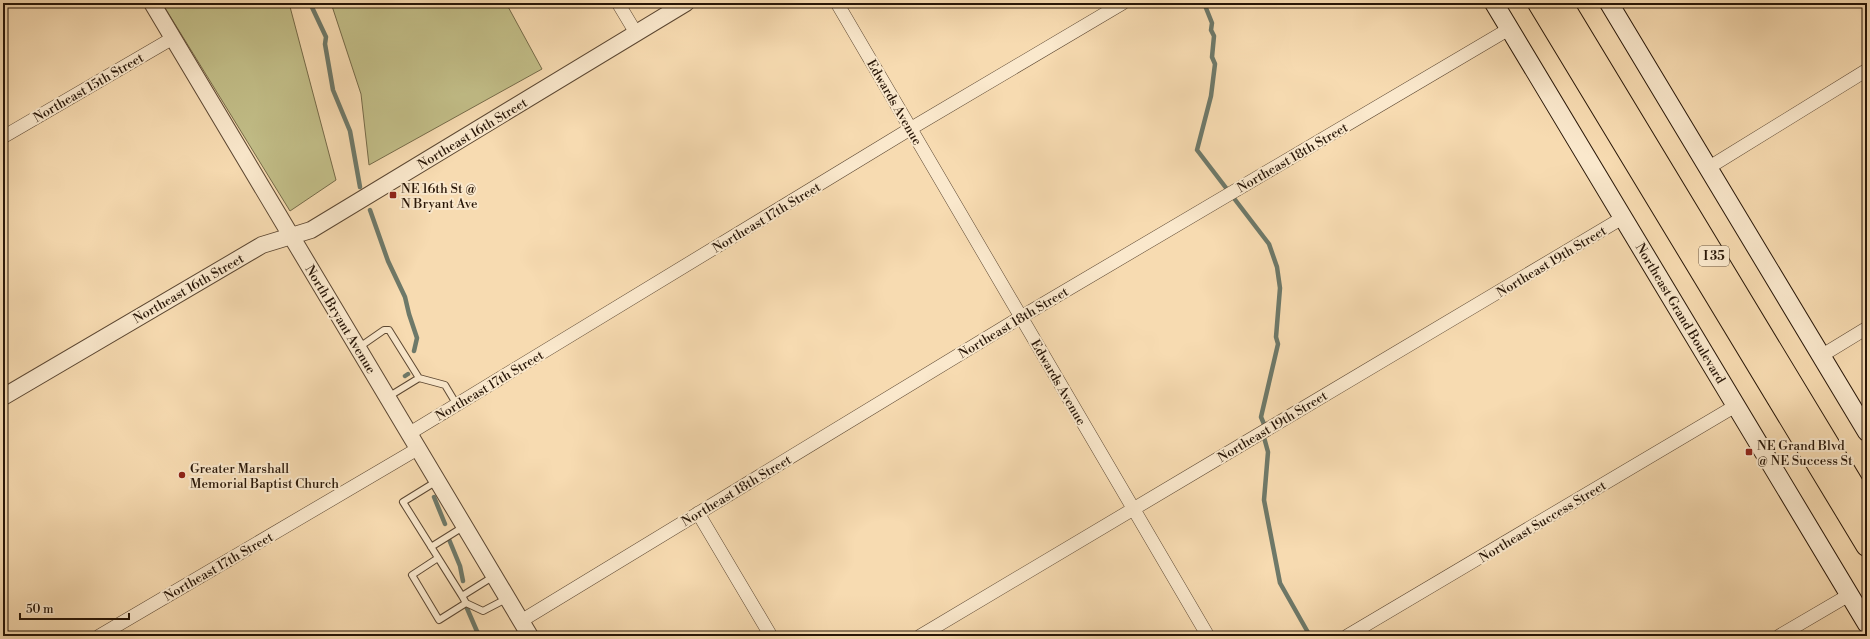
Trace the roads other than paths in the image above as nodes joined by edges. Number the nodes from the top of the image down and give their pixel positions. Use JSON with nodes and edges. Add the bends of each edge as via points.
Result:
{"nodes":[{"id":1,"x":152,"y":3,"type":"edge"},
{"id":2,"x":618,"y":3,"type":"edge"},
{"id":3,"x":686,"y":3,"type":"edge"},
{"id":4,"x":837,"y":3,"type":"edge"},
{"id":5,"x":1123,"y":3,"type":"edge"},
{"id":6,"x":1494,"y":3,"type":"edge"},
{"id":7,"x":1539,"y":3,"type":"edge"},
{"id":8,"x":1561,"y":3,"type":"edge"},
{"id":9,"x":1609,"y":3,"type":"edge"},
{"id":10,"x":1510,"y":29,"type":"junction"},
{"id":11,"x":636,"y":33,"type":"junction"},
{"id":12,"x":172,"y":38,"type":"junction"},
{"id":13,"x":1867,"y":70,"type":"edge"},
{"id":14,"x":910,"y":129,"type":"junction"},
{"id":15,"x":3,"y":137,"type":"edge"},
{"id":16,"x":1708,"y":168,"type":"junction"},
{"id":17,"x":1624,"y":217,"type":"junction"},
{"id":18,"x":291,"y":236,"type":"junction"},
{"id":19,"x":1021,"y":317,"type":"junction"},
{"id":20,"x":1867,"y":328,"type":"edge"},
{"id":21,"x":358,"y":348,"type":"junction"},
{"id":22,"x":1821,"y":356,"type":"junction"},
{"id":23,"x":418,"y":378,"type":"junction"},
{"id":24,"x":3,"y":397,"type":"edge"},
{"id":25,"x":388,"y":397,"type":"junction"},
{"id":26,"x":457,"y":405,"type":"junction"},
{"id":27,"x":1736,"y":405,"type":"junction"},
{"id":28,"x":1867,"y":432,"type":"edge"},
{"id":29,"x":410,"y":433,"type":"junction"},
{"id":30,"x":419,"y":448,"type":"junction"},
{"id":31,"x":438,"y":481,"type":"junction"},
{"id":32,"x":1132,"y":509,"type":"junction"},
{"id":33,"x":1867,"y":509,"type":"edge"},
{"id":34,"x":698,"y":513,"type":"junction"},
{"id":35,"x":464,"y":526,"type":"junction"},
{"id":36,"x":1867,"y":545,"type":"edge"},
{"id":37,"x":431,"y":547,"type":"junction"},
{"id":38,"x":438,"y":558,"type":"junction"},
{"id":39,"x":494,"y":576,"type":"junction"},
{"id":40,"x":1849,"y":594,"type":"junction"},
{"id":41,"x":462,"y":596,"type":"junction"},
{"id":42,"x":508,"y":598,"type":"junction"},
{"id":43,"x":466,"y":603,"type":"junction"},
{"id":44,"x":521,"y":621,"type":"junction"},
{"id":45,"x":1867,"y":624,"type":"edge"},
{"id":46,"x":99,"y":636,"type":"edge"},
{"id":47,"x":530,"y":636,"type":"edge"},
{"id":48,"x":771,"y":636,"type":"edge"},
{"id":49,"x":920,"y":636,"type":"edge"},
{"id":50,"x":1208,"y":636,"type":"edge"},
{"id":51,"x":1346,"y":636,"type":"edge"},
{"id":52,"x":1779,"y":636,"type":"edge"}],
"edges":[{"from":1,"to":12,"type":"street","name":"North Bryant Avenue"},
{"from":2,"to":11,"type":"street"},
{"from":3,"to":11,"type":"street","name":"Northeast 16th Street"},
{"from":4,"to":14,"type":"street","name":"Edwards Avenue"},
{"from":5,"to":14,"type":"street","name":"Northeast 17th Street"},
{"from":6,"to":10,"type":"main road","name":"Northeast Grand Boulevard"},
{"from":7,"to":36,"type":"highway","number":"I 35"},
{"from":8,"to":33,"type":"highway","number":"I 35"},
{"from":9,"to":16,"type":"main road"},
{"from":10,"to":17,"type":"main road","name":"Northeast Grand Boulevard"},
{"from":10,"to":19,"type":"street","name":"Northeast 18th Street"},
{"from":11,"to":18,"type":"street","name":"Northeast 16th Street","via":[[311,230]]},
{"from":12,"to":15,"type":"street","name":"Northeast 15th Street"},
{"from":12,"to":18,"type":"street","name":"North Bryant Avenue"},
{"from":13,"to":16,"type":"street"},
{"from":14,"to":19,"type":"street","name":"Edwards Avenue"},
{"from":14,"to":26,"type":"street","name":"Northeast 17th Street"},
{"from":16,"to":22,"type":"main road"},
{"from":17,"to":27,"type":"main road","name":"Northeast Grand Boulevard"},
{"from":17,"to":32,"type":"street","name":"Northeast 19th Street"},
{"from":18,"to":21,"type":"street","name":"North Bryant Avenue"},
{"from":18,"to":24,"type":"street","name":"Northeast 16th Street","via":[[262,245]]},
{"from":19,"to":32,"type":"street","name":"Edwards Avenue"},
{"from":19,"to":34,"type":"street","name":"Northeast 18th Street"},
{"from":20,"to":22,"type":"street"},
{"from":21,"to":23,"type":"lane","via":[[384,330],[389,330]]},
{"from":21,"to":25,"type":"street","name":"North Bryant Avenue"},
{"from":22,"to":28,"type":"main road"},
{"from":23,"to":25,"type":"lane"},
{"from":23,"to":26,"type":"lane","via":[[445,385]]},
{"from":25,"to":29,"type":"street","name":"North Bryant Avenue"},
{"from":26,"to":29,"type":"street","name":"Northeast 17th Street"},
{"from":27,"to":40,"type":"main road","name":"Northeast Grand Boulevard"},
{"from":27,"to":51,"type":"street","name":"Northeast Success Street"},
{"from":29,"to":30,"type":"street","name":"North Bryant Avenue"},
{"from":30,"to":31,"type":"street","name":"North Bryant Avenue"},
{"from":30,"to":46,"type":"street","name":"Northeast 17th Street"},
{"from":31,"to":35,"type":"street","name":"North Bryant Avenue"},
{"from":31,"to":37,"type":"lane","via":[[403,502]]},
{"from":32,"to":49,"type":"street","name":"Northeast 19th Street"},
{"from":32,"to":50,"type":"street","name":"Edwards Avenue"},
{"from":34,"to":44,"type":"street","name":"Northeast 18th Street"},
{"from":34,"to":48,"type":"street"},
{"from":35,"to":37,"type":"lane"},
{"from":35,"to":39,"type":"street","name":"North Bryant Avenue"},
{"from":37,"to":38,"type":"lane"},
{"from":38,"to":41,"type":"lane"},
{"from":38,"to":43,"type":"lane","via":[[412,575],[439,620]]},
{"from":39,"to":41,"type":"lane"},
{"from":39,"to":42,"type":"street","name":"North Bryant Avenue"},
{"from":40,"to":45,"type":"main road","name":"Northeast Grand Boulevard"},
{"from":40,"to":52,"type":"street"},
{"from":41,"to":43,"type":"lane"},
{"from":42,"to":43,"type":"lane","via":[[483,611]]},
{"from":42,"to":44,"type":"street","name":"North Bryant Avenue"},
{"from":44,"to":47,"type":"street","name":"North Bryant Avenue"}]}
